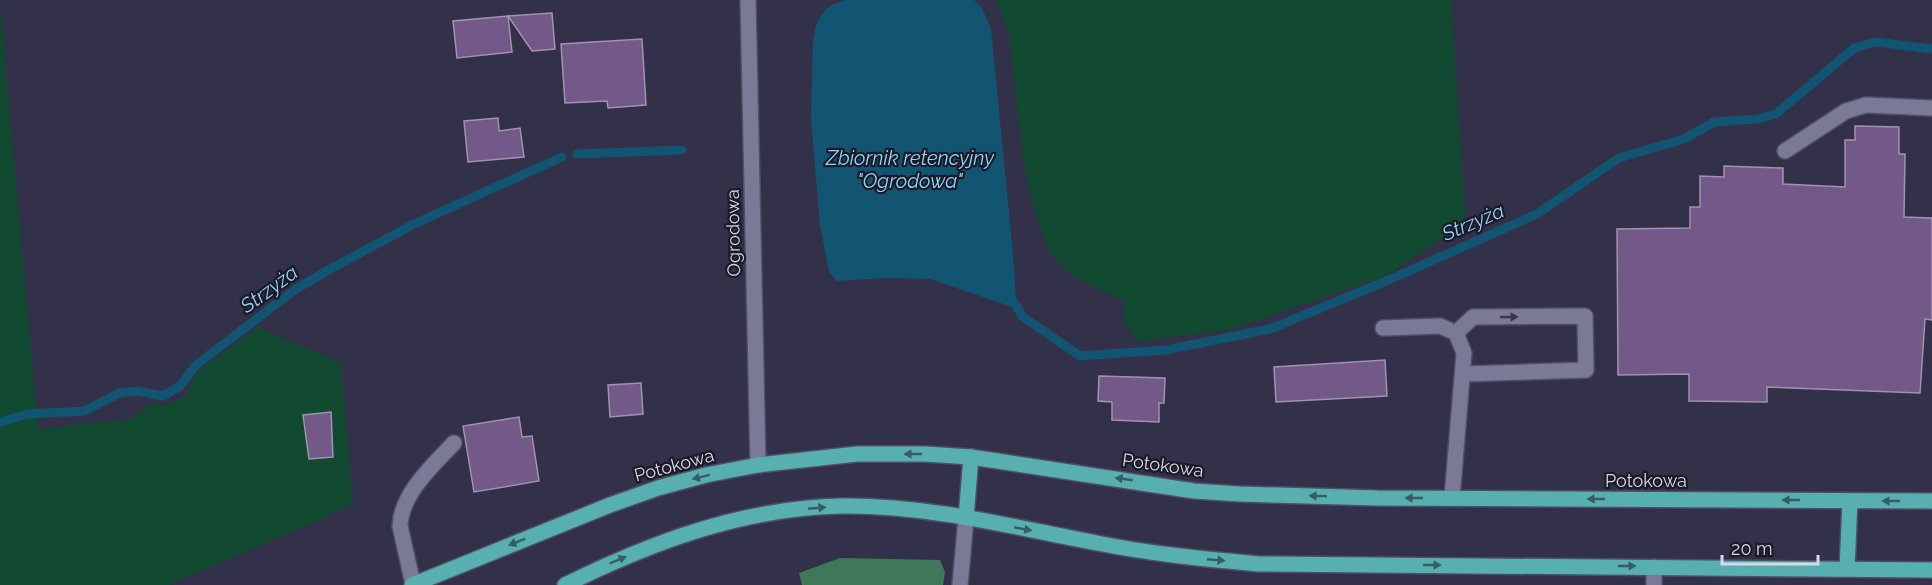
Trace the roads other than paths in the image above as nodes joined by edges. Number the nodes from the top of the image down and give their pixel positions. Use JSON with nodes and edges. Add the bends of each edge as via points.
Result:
{"nodes":[{"id":1,"x":748,"y":0,"type":"edge"},
{"id":2,"x":1932,"y":108,"type":"edge"},
{"id":3,"x":1785,"y":151,"type":"dead end"},
{"id":4,"x":1383,"y":328,"type":"dead end"},
{"id":5,"x":1456,"y":333,"type":"junction"},
{"id":6,"x":1463,"y":374,"type":"junction"},
{"id":7,"x":454,"y":443,"type":"dead end"},
{"id":8,"x":971,"y":457,"type":"junction"},
{"id":9,"x":758,"y":465,"type":"junction"},
{"id":10,"x":1452,"y":498,"type":"junction"},
{"id":11,"x":1850,"y":501,"type":"junction"},
{"id":12,"x":1932,"y":501,"type":"edge"},
{"id":13,"x":966,"y":518,"type":"junction"},
{"id":14,"x":1654,"y":567,"type":"junction"},
{"id":15,"x":1848,"y":569,"type":"junction"},
{"id":16,"x":1932,"y":570,"type":"edge"},
{"id":17,"x":412,"y":585,"type":"edge"},
{"id":18,"x":565,"y":585,"type":"edge"},
{"id":19,"x":960,"y":585,"type":"edge"},
{"id":20,"x":1654,"y":585,"type":"edge"}],
"edges":[{"from":1,"to":9,"type":"street","name":"Ogrodowa"},
{"from":2,"to":3,"type":"street","via":[[1866,105],[1846,111]]},
{"from":4,"to":5,"type":"street","via":[[1440,326]]},
{"from":5,"to":6,"type":"street","via":[[1464,353]]},
{"from":5,"to":6,"type":"street","one_way":true,"via":[[1473,318],[1585,316],[1586,370]]},
{"from":6,"to":10,"type":"street"},
{"from":7,"to":17,"type":"street","via":[[417,483],[402,512],[400,526]]},
{"from":8,"to":9,"type":"main road","name":"Potokowa","one_way":true,"via":[[856,454]]},
{"from":10,"to":8,"type":"main road","name":"Potokowa","one_way":true,"via":[[1228,494]]},
{"from":8,"to":13,"type":"main road"},
{"from":9,"to":17,"type":"main road","name":"Potokowa","one_way":true,"via":[[649,491]]},
{"from":11,"to":10,"type":"main road","name":"Potokowa","one_way":true},
{"from":12,"to":11,"type":"main road","name":"Potokowa","one_way":true},
{"from":11,"to":15,"type":"main road"},
{"from":13,"to":14,"type":"main road","one_way":true,"via":[[1150,552],[1259,564]]},
{"from":18,"to":13,"type":"main road","one_way":true,"via":[[667,540],[759,515],[841,506],[894,508]]},
{"from":13,"to":19,"type":"street"},
{"from":14,"to":15,"type":"main road"},
{"from":14,"to":20,"type":"street"},
{"from":15,"to":16,"type":"main road"}]}
